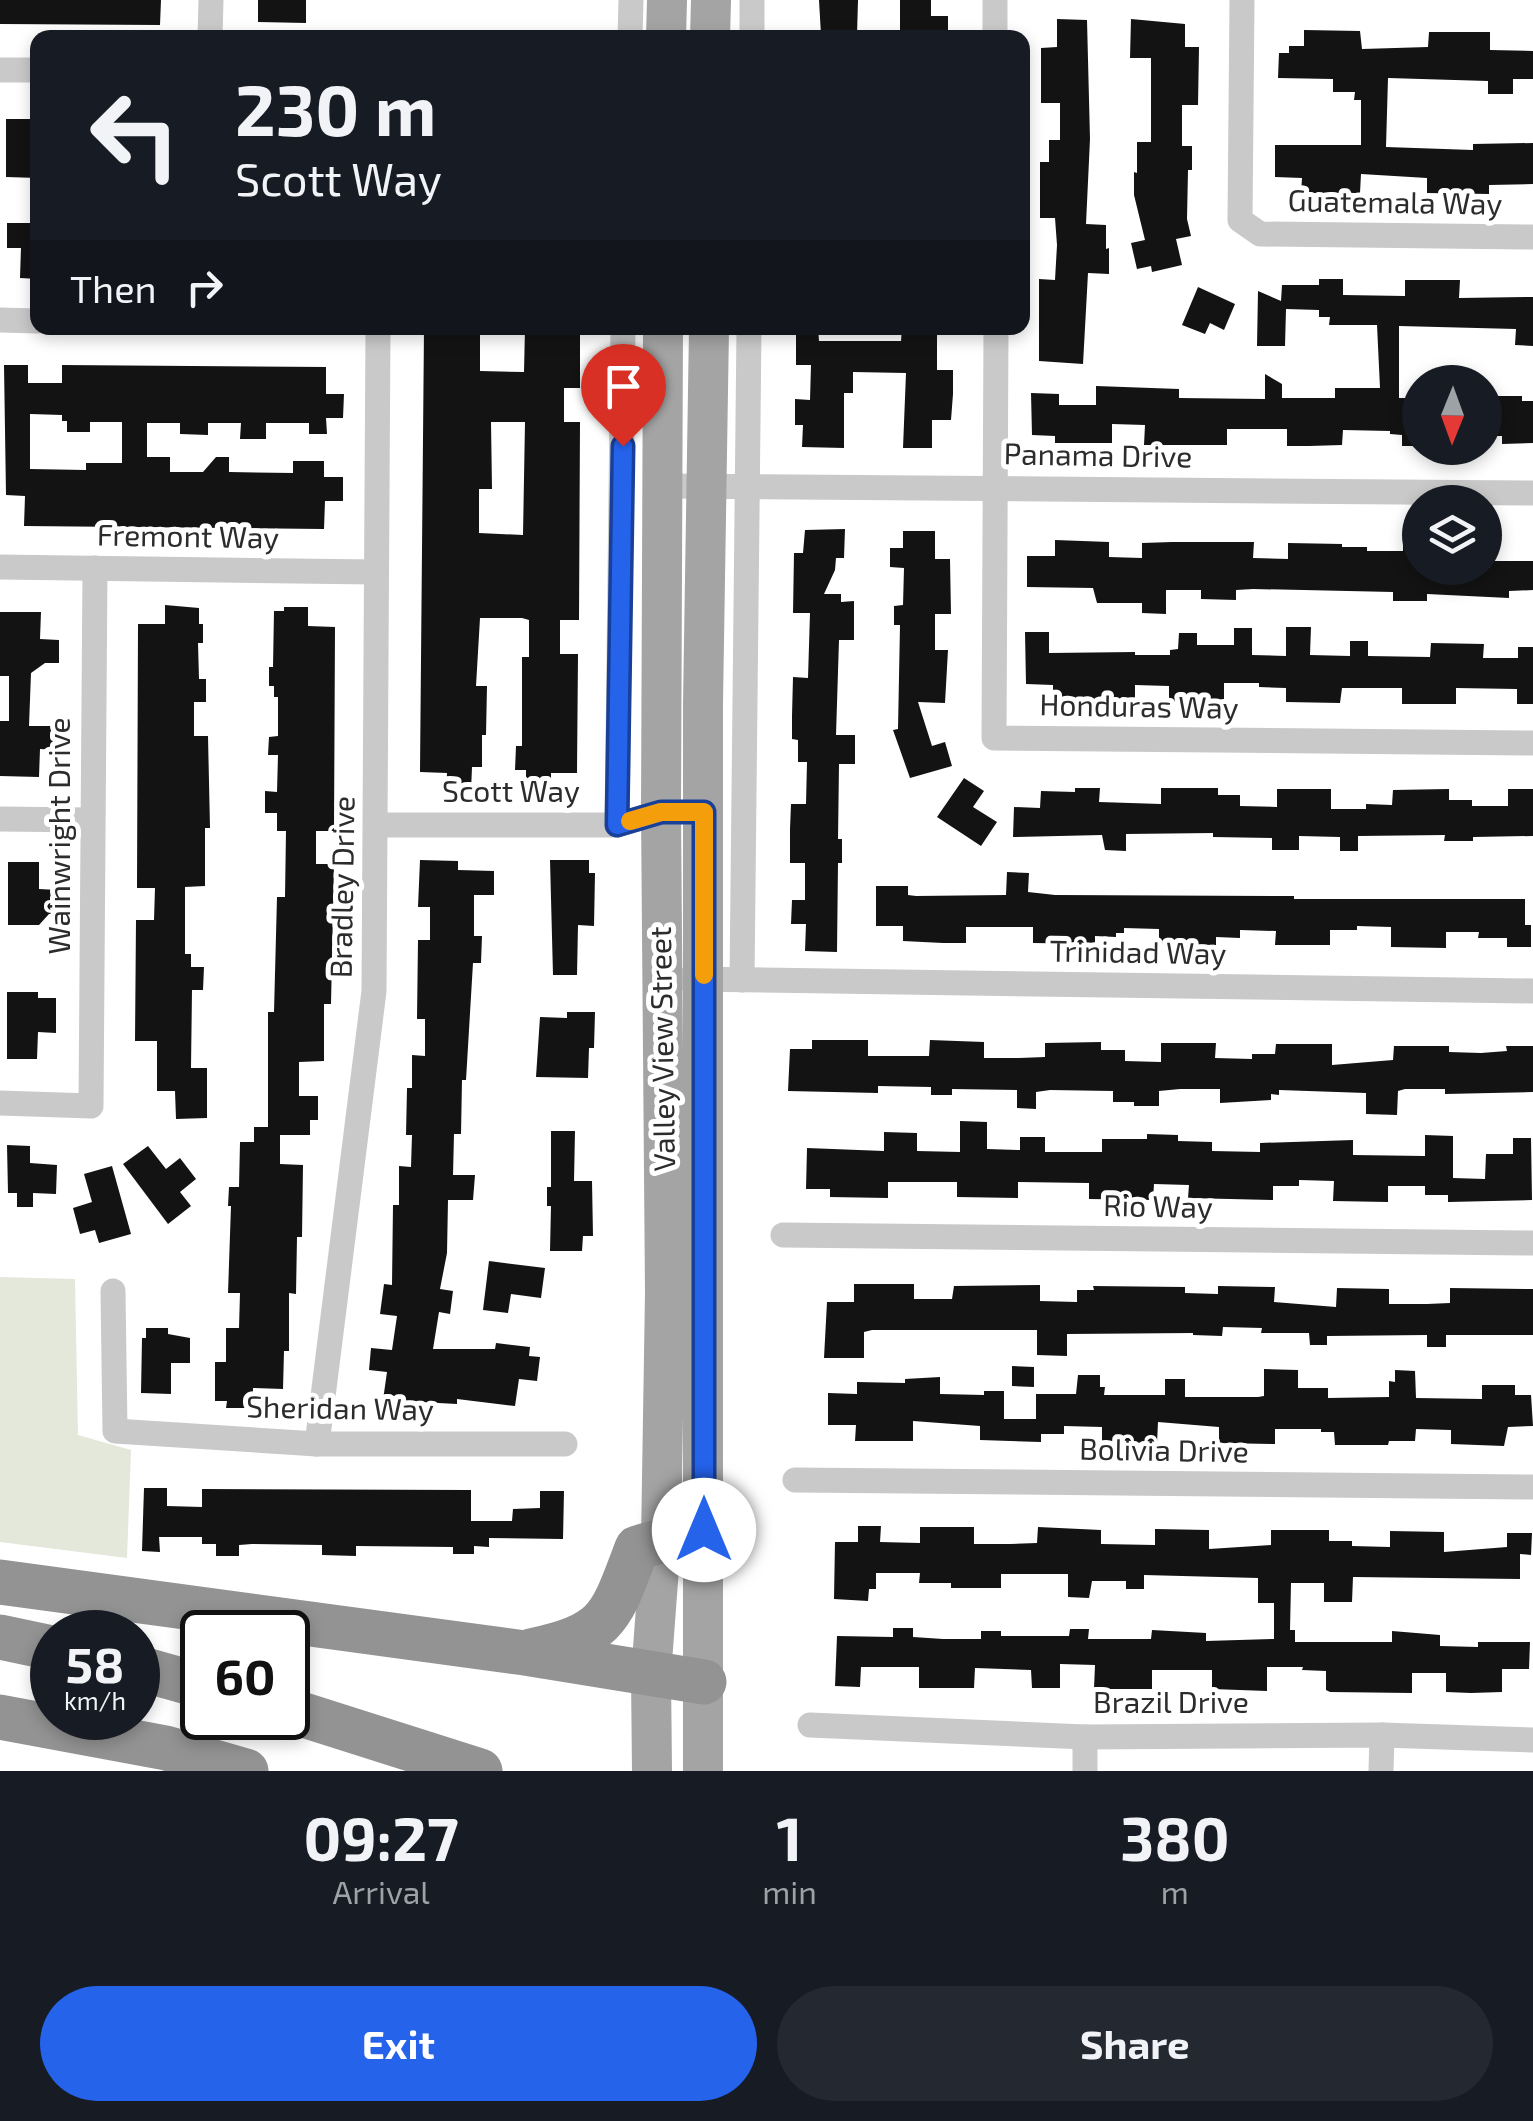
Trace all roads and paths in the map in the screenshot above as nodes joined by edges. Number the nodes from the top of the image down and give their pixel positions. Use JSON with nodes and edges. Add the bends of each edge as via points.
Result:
{"nodes":[{"id":1,"x":210,"y":0,"type":"edge"},
{"id":2,"x":632,"y":0,"type":"edge"},
{"id":3,"x":668,"y":0,"type":"edge"},
{"id":4,"x":711,"y":0,"type":"edge"},
{"id":5,"x":752,"y":0,"type":"edge"},
{"id":6,"x":995,"y":0,"type":"edge"},
{"id":7,"x":1242,"y":0,"type":"edge"},
{"id":8,"x":210,"y":30,"type":"edge"},
{"id":9,"x":630,"y":30,"type":"edge"},
{"id":10,"x":666,"y":30,"type":"edge"},
{"id":11,"x":710,"y":30,"type":"edge"},
{"id":12,"x":752,"y":30,"type":"edge"},
{"id":13,"x":995,"y":30,"type":"edge"},
{"id":14,"x":0,"y":70,"type":"edge"},
{"id":15,"x":30,"y":70,"type":"edge"},
{"id":16,"x":1533,"y":238,"type":"edge"},
{"id":17,"x":0,"y":320,"type":"edge"},
{"id":18,"x":30,"y":321,"type":"edge"},
{"id":19,"x":378,"y":335,"type":"edge"},
{"id":20,"x":624,"y":335,"type":"edge"},
{"id":21,"x":663,"y":335,"type":"edge"},
{"id":22,"x":710,"y":335,"type":"edge"},
{"id":23,"x":748,"y":335,"type":"edge"},
{"id":24,"x":996,"y":335,"type":"edge"},
{"id":25,"x":662,"y":486,"type":"junction"},
{"id":26,"x":728,"y":487,"type":"junction"},
{"id":27,"x":996,"y":488,"type":"junction"},
{"id":28,"x":1533,"y":493,"type":"edge"},
{"id":29,"x":0,"y":567,"type":"edge"},
{"id":30,"x":95,"y":568,"type":"junction"},
{"id":31,"x":376,"y":572,"type":"junction"},
{"id":32,"x":1533,"y":743,"type":"edge"},
{"id":33,"x":661,"y":812,"type":"junction"},
{"id":34,"x":704,"y":812,"type":"junction"},
{"id":35,"x":0,"y":819,"type":"edge"},
{"id":36,"x":92,"y":820,"type":"junction"},
{"id":37,"x":377,"y":824,"type":"junction"},
{"id":38,"x":617,"y":825,"type":"junction"},
{"id":39,"x":662,"y":978,"type":"junction"},
{"id":40,"x":723,"y":980,"type":"junction"},
{"id":41,"x":1533,"y":991,"type":"edge"},
{"id":42,"x":0,"y":1102,"type":"edge"},
{"id":43,"x":782,"y":1235,"type":"dead end"},
{"id":44,"x":1533,"y":1243,"type":"edge"},
{"id":45,"x":113,"y":1291,"type":"dead end"},
{"id":46,"x":317,"y":1444,"type":"junction"},
{"id":47,"x":565,"y":1444,"type":"dead end"},
{"id":48,"x":795,"y":1480,"type":"dead end"},
{"id":49,"x":1533,"y":1488,"type":"edge"},
{"id":50,"x":661,"y":1540,"type":"junction"},
{"id":51,"x":0,"y":1582,"type":"edge"},
{"id":52,"x":0,"y":1636,"type":"edge"},
{"id":53,"x":30,"y":1643,"type":"edge"},
{"id":54,"x":525,"y":1653,"type":"junction"},
{"id":55,"x":652,"y":1675,"type":"junction"},
{"id":56,"x":704,"y":1682,"type":"junction"},
{"id":57,"x":0,"y":1717,"type":"edge"},
{"id":58,"x":310,"y":1717,"type":"edge"},
{"id":59,"x":810,"y":1726,"type":"dead end"},
{"id":60,"x":1382,"y":1735,"type":"junction"},
{"id":61,"x":1085,"y":1736,"type":"junction"},
{"id":62,"x":1533,"y":1740,"type":"edge"},
{"id":63,"x":652,"y":1761,"type":"edge"},
{"id":64,"x":703,"y":1768,"type":"edge"},
{"id":65,"x":246,"y":1771,"type":"edge"},
{"id":66,"x":480,"y":1771,"type":"edge"},
{"id":67,"x":1085,"y":1771,"type":"edge"},
{"id":68,"x":1381,"y":1771,"type":"edge"}],
"edges":[{"from":1,"to":8,"type":"street"},
{"from":2,"to":9,"type":"street"},
{"from":3,"to":10,"type":"main road"},
{"from":4,"to":11,"type":"main road"},
{"from":5,"to":12,"type":"street"},
{"from":6,"to":13,"type":"street"},
{"from":7,"to":16,"type":"street","name":"Guatemala Way","via":[[1240,220],[1248,229]]},
{"from":14,"to":15,"type":"street"},
{"from":17,"to":18,"type":"street"},
{"from":19,"to":31,"type":"street","name":"Bradley Drive"},
{"from":20,"to":38,"type":"street"},
{"from":21,"to":25,"type":"main road","name":"Valley View Street"},
{"from":22,"to":26,"type":"main road","name":"Valley View Street"},
{"from":23,"to":26,"type":"street"},
{"from":24,"to":27,"type":"street"},
{"from":25,"to":26,"type":"street","name":"Panama Drive"},
{"from":25,"to":33,"type":"main road","name":"Valley View Street"},
{"from":26,"to":27,"type":"street","name":"Panama Drive"},
{"from":26,"to":34,"type":"main road","name":"Valley View Street"},
{"from":26,"to":40,"type":"street"},
{"from":27,"to":28,"type":"street","name":"Panama Drive"},
{"from":27,"to":32,"type":"street","name":"Honduras Way","via":[[994,738]]},
{"from":29,"to":30,"type":"street","name":"Fremont Way"},
{"from":30,"to":31,"type":"street","name":"Fremont Way"},
{"from":30,"to":36,"type":"street","name":"Wainwright Drive"},
{"from":31,"to":37,"type":"street","name":"Bradley Drive"},
{"from":33,"to":34,"type":"street","name":"Scott Way"},
{"from":33,"to":38,"type":"street","name":"Scott Way"},
{"from":33,"to":39,"type":"main road","name":"Valley View Street"},
{"from":34,"to":40,"type":"main road","name":"Valley View Street"},
{"from":35,"to":36,"type":"street"},
{"from":36,"to":42,"type":"street","name":"Wainwright Drive","via":[[91,1106]]},
{"from":37,"to":38,"type":"street","name":"Scott Way"},
{"from":37,"to":46,"type":"street","name":"Bradley Drive","via":[[374,991]]},
{"from":39,"to":40,"type":"street","name":"Trinidad Way"},
{"from":39,"to":50,"type":"main road","name":"Valley View Street"},
{"from":40,"to":41,"type":"street","name":"Trinidad Way"},
{"from":40,"to":56,"type":"main road","name":"Valley View Street"},
{"from":43,"to":44,"type":"street","name":"Rio Way"},
{"from":45,"to":46,"type":"street","name":"Sheridan Way","via":[[115,1430]]},
{"from":46,"to":47,"type":"street","name":"Sheridan Way"},
{"from":48,"to":49,"type":"street","name":"Bolivia Drive"},
{"from":50,"to":54,"type":"highway","via":[[637,1548],[615,1606],[599,1626],[572,1642]]},
{"from":50,"to":55,"type":"main road","name":"Valley View Street"},
{"from":51,"to":54,"type":"highway"},
{"from":52,"to":53,"type":"highway"},
{"from":54,"to":55,"type":"highway"},
{"from":55,"to":56,"type":"highway"},
{"from":55,"to":63,"type":"main road","name":"Valley View Street"},
{"from":56,"to":64,"type":"main road","name":"Valley View Street"},
{"from":57,"to":65,"type":"highway","via":[[166,1748]]},
{"from":58,"to":66,"type":"highway"},
{"from":59,"to":61,"type":"street","name":"Brazil Drive"},
{"from":60,"to":61,"type":"street","name":"Brazil Drive"},
{"from":60,"to":62,"type":"street","name":"Brazil Drive"},
{"from":60,"to":68,"type":"street"},
{"from":61,"to":67,"type":"street"}]}
